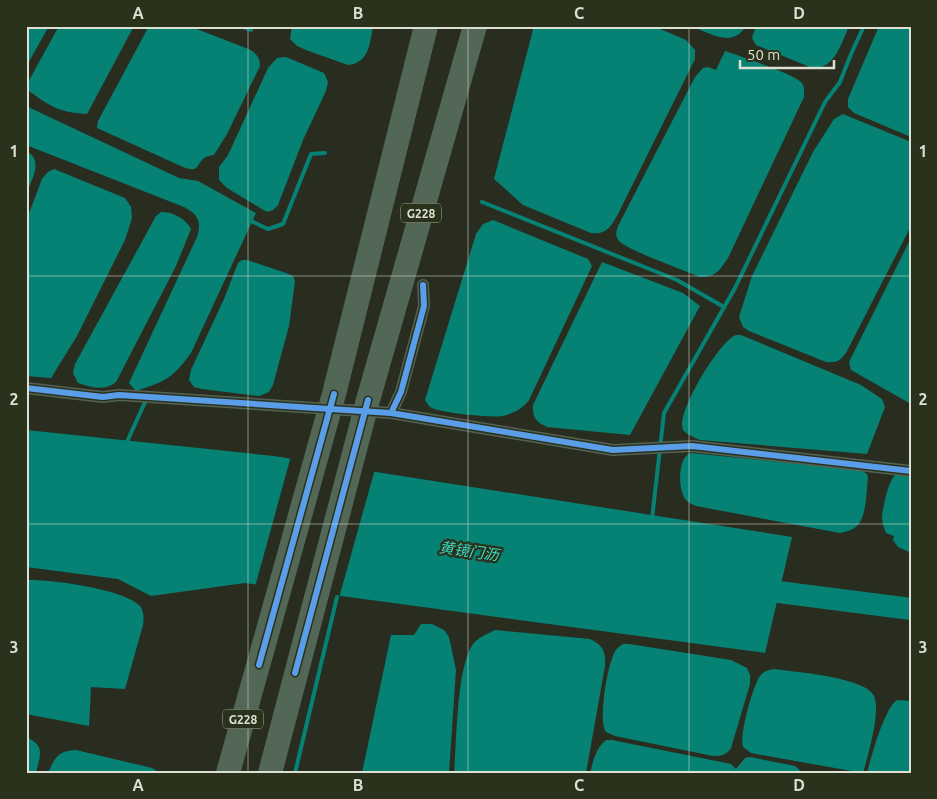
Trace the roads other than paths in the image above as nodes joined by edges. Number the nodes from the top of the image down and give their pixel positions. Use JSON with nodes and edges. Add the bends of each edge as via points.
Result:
{"nodes":[{"id":1,"x":426,"y":26,"type":"edge"},
{"id":2,"x":475,"y":26,"type":"edge"},
{"id":3,"x":422,"y":285,"type":"dead end"},
{"id":4,"x":26,"y":388,"type":"edge"},
{"id":5,"x":391,"y":414,"type":"junction"},
{"id":6,"x":911,"y":471,"type":"edge"},
{"id":7,"x":228,"y":773,"type":"edge"},
{"id":8,"x":270,"y":773,"type":"edge"}],
"edges":[{"from":1,"to":7,"type":"highway","number":"G228","via":[[334,394]]},
{"from":2,"to":8,"type":"highway","number":"G228","via":[[368,400]]},
{"from":3,"to":5,"type":"street","via":[[424,306],[401,392]]},
{"from":4,"to":5,"type":"street","via":[[103,397],[119,395]]},
{"from":5,"to":6,"type":"street","via":[[613,450],[692,446]]}]}
